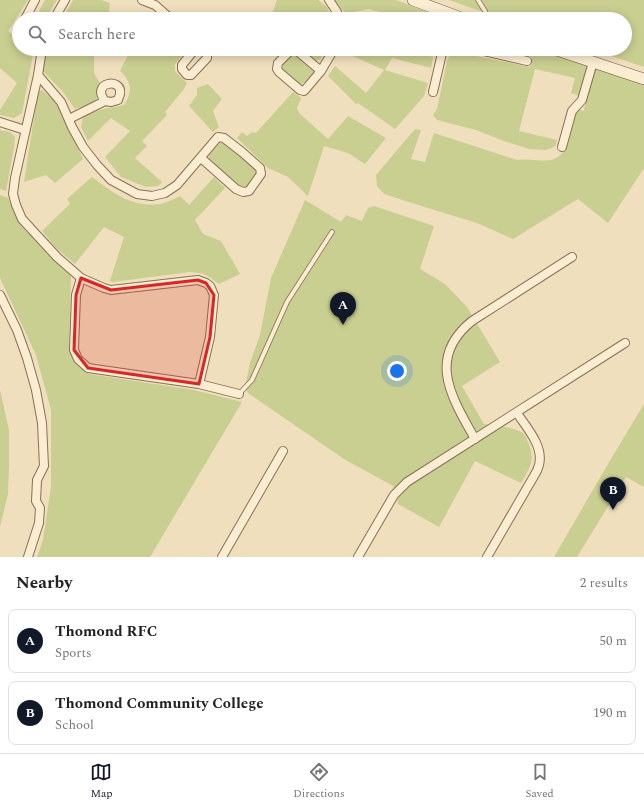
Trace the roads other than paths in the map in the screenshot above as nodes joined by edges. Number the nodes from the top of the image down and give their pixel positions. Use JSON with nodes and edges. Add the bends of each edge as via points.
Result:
{"nodes":[{"id":1,"x":35,"y":0,"type":"edge"},
{"id":2,"x":65,"y":0,"type":"edge"},
{"id":3,"x":142,"y":0,"type":"edge"},
{"id":4,"x":329,"y":0,"type":"edge"},
{"id":5,"x":413,"y":0,"type":"edge"},
{"id":6,"x":478,"y":0,"type":"edge"},
{"id":7,"x":29,"y":12,"type":"edge"},
{"id":8,"x":58,"y":12,"type":"edge"},
{"id":9,"x":162,"y":12,"type":"edge"},
{"id":10,"x":336,"y":12,"type":"edge"},
{"id":11,"x":440,"y":12,"type":"edge"},
{"id":12,"x":485,"y":12,"type":"edge"},
{"id":13,"x":41,"y":56,"type":"edge"},
{"id":14,"x":189,"y":56,"type":"edge"},
{"id":15,"x":207,"y":56,"type":"edge"},
{"id":16,"x":285,"y":56,"type":"edge"},
{"id":17,"x":303,"y":56,"type":"edge"},
{"id":18,"x":330,"y":56,"type":"edge"},
{"id":19,"x":441,"y":56,"type":"edge"},
{"id":20,"x":505,"y":56,"type":"edge"},
{"id":21,"x":576,"y":56,"type":"edge"},
{"id":22,"x":527,"y":61,"type":"dead end"},
{"id":23,"x":594,"y":62,"type":"junction"},
{"id":24,"x":321,"y":71,"type":"junction"},
{"id":25,"x":38,"y":76,"type":"junction"},
{"id":26,"x":644,"y":79,"type":"edge"},
{"id":27,"x":433,"y":92,"type":"dead end"},
{"id":28,"x":105,"y":101,"type":"dead end"},
{"id":29,"x":69,"y":119,"type":"junction"},
{"id":30,"x":0,"y":122,"type":"edge"},
{"id":31,"x":25,"y":130,"type":"junction"},
{"id":32,"x":562,"y":147,"type":"dead end"},
{"id":33,"x":201,"y":158,"type":"junction"},
{"id":34,"x":332,"y":232,"type":"dead end"},
{"id":35,"x":572,"y":257,"type":"dead end"},
{"id":36,"x":81,"y":278,"type":"junction"},
{"id":37,"x":0,"y":295,"type":"edge"},
{"id":38,"x":625,"y":343,"type":"dead end"},
{"id":39,"x":199,"y":384,"type":"junction"},
{"id":40,"x":239,"y":394,"type":"joint"},
{"id":41,"x":517,"y":413,"type":"junction"},
{"id":42,"x":475,"y":439,"type":"junction"},
{"id":43,"x":283,"y":451,"type":"dead end"},
{"id":44,"x":28,"y":557,"type":"edge"},
{"id":45,"x":222,"y":557,"type":"edge"},
{"id":46,"x":358,"y":557,"type":"edge"},
{"id":47,"x":487,"y":557,"type":"edge"}],
"edges":[{"from":1,"to":7,"type":"street"},
{"from":2,"to":8,"type":"street"},
{"from":3,"to":9,"type":"street"},
{"from":4,"to":10,"type":"street"},
{"from":5,"to":11,"type":"street"},
{"from":6,"to":12,"type":"lane"},
{"from":13,"to":25,"type":"street"},
{"from":14,"to":15,"type":"street","via":[[182,65],[182,69],[188,75],[192,74]]},
{"from":16,"to":24,"type":"street","via":[[278,63],[277,69],[300,90],[304,91]]},
{"from":17,"to":24,"type":"street"},
{"from":18,"to":24,"type":"street"},
{"from":19,"to":27,"type":"street"},
{"from":20,"to":22,"type":"street"},
{"from":21,"to":23,"type":"street"},
{"from":23,"to":26,"type":"street"},
{"from":23,"to":32,"type":"street","via":[[582,100],[572,111]]},
{"from":25,"to":29,"type":"street","via":[[61,102]]},
{"from":25,"to":31,"type":"street"},
{"from":28,"to":29,"type":"street"},
{"from":29,"to":33,"type":"street","via":[[83,147],[96,165],[111,180],[137,194],[152,196],[165,193],[177,185]]},
{"from":30,"to":31,"type":"street"},
{"from":31,"to":36,"type":"street","via":[[15,178],[16,205],[22,219],[57,257]]},
{"from":33,"to":33,"type":"street","via":[[218,137],[224,138],[260,168],[261,174],[249,190],[243,192],[236,189]]},
{"from":34,"to":40,"type":"lane","via":[[287,302],[252,380]]},
{"from":35,"to":42,"type":"street","via":[[463,328],[452,343],[447,373],[452,396]]},
{"from":36,"to":39,"type":"street","via":[[76,295],[74,350],[78,359],[88,368]]},
{"from":36,"to":39,"type":"street","via":[[111,290],[198,280],[210,286],[214,295],[210,337]]},
{"from":37,"to":44,"type":"street","via":[[18,330],[36,390],[42,423],[44,466],[37,480],[36,501],[40,508],[39,523]]},
{"from":38,"to":41,"type":"street"},
{"from":39,"to":40,"type":"street"},
{"from":41,"to":42,"type":"street"},
{"from":41,"to":47,"type":"street","via":[[536,443],[539,466]]},
{"from":42,"to":46,"type":"street","via":[[407,482],[394,495]]},
{"from":43,"to":45,"type":"street"}]}
